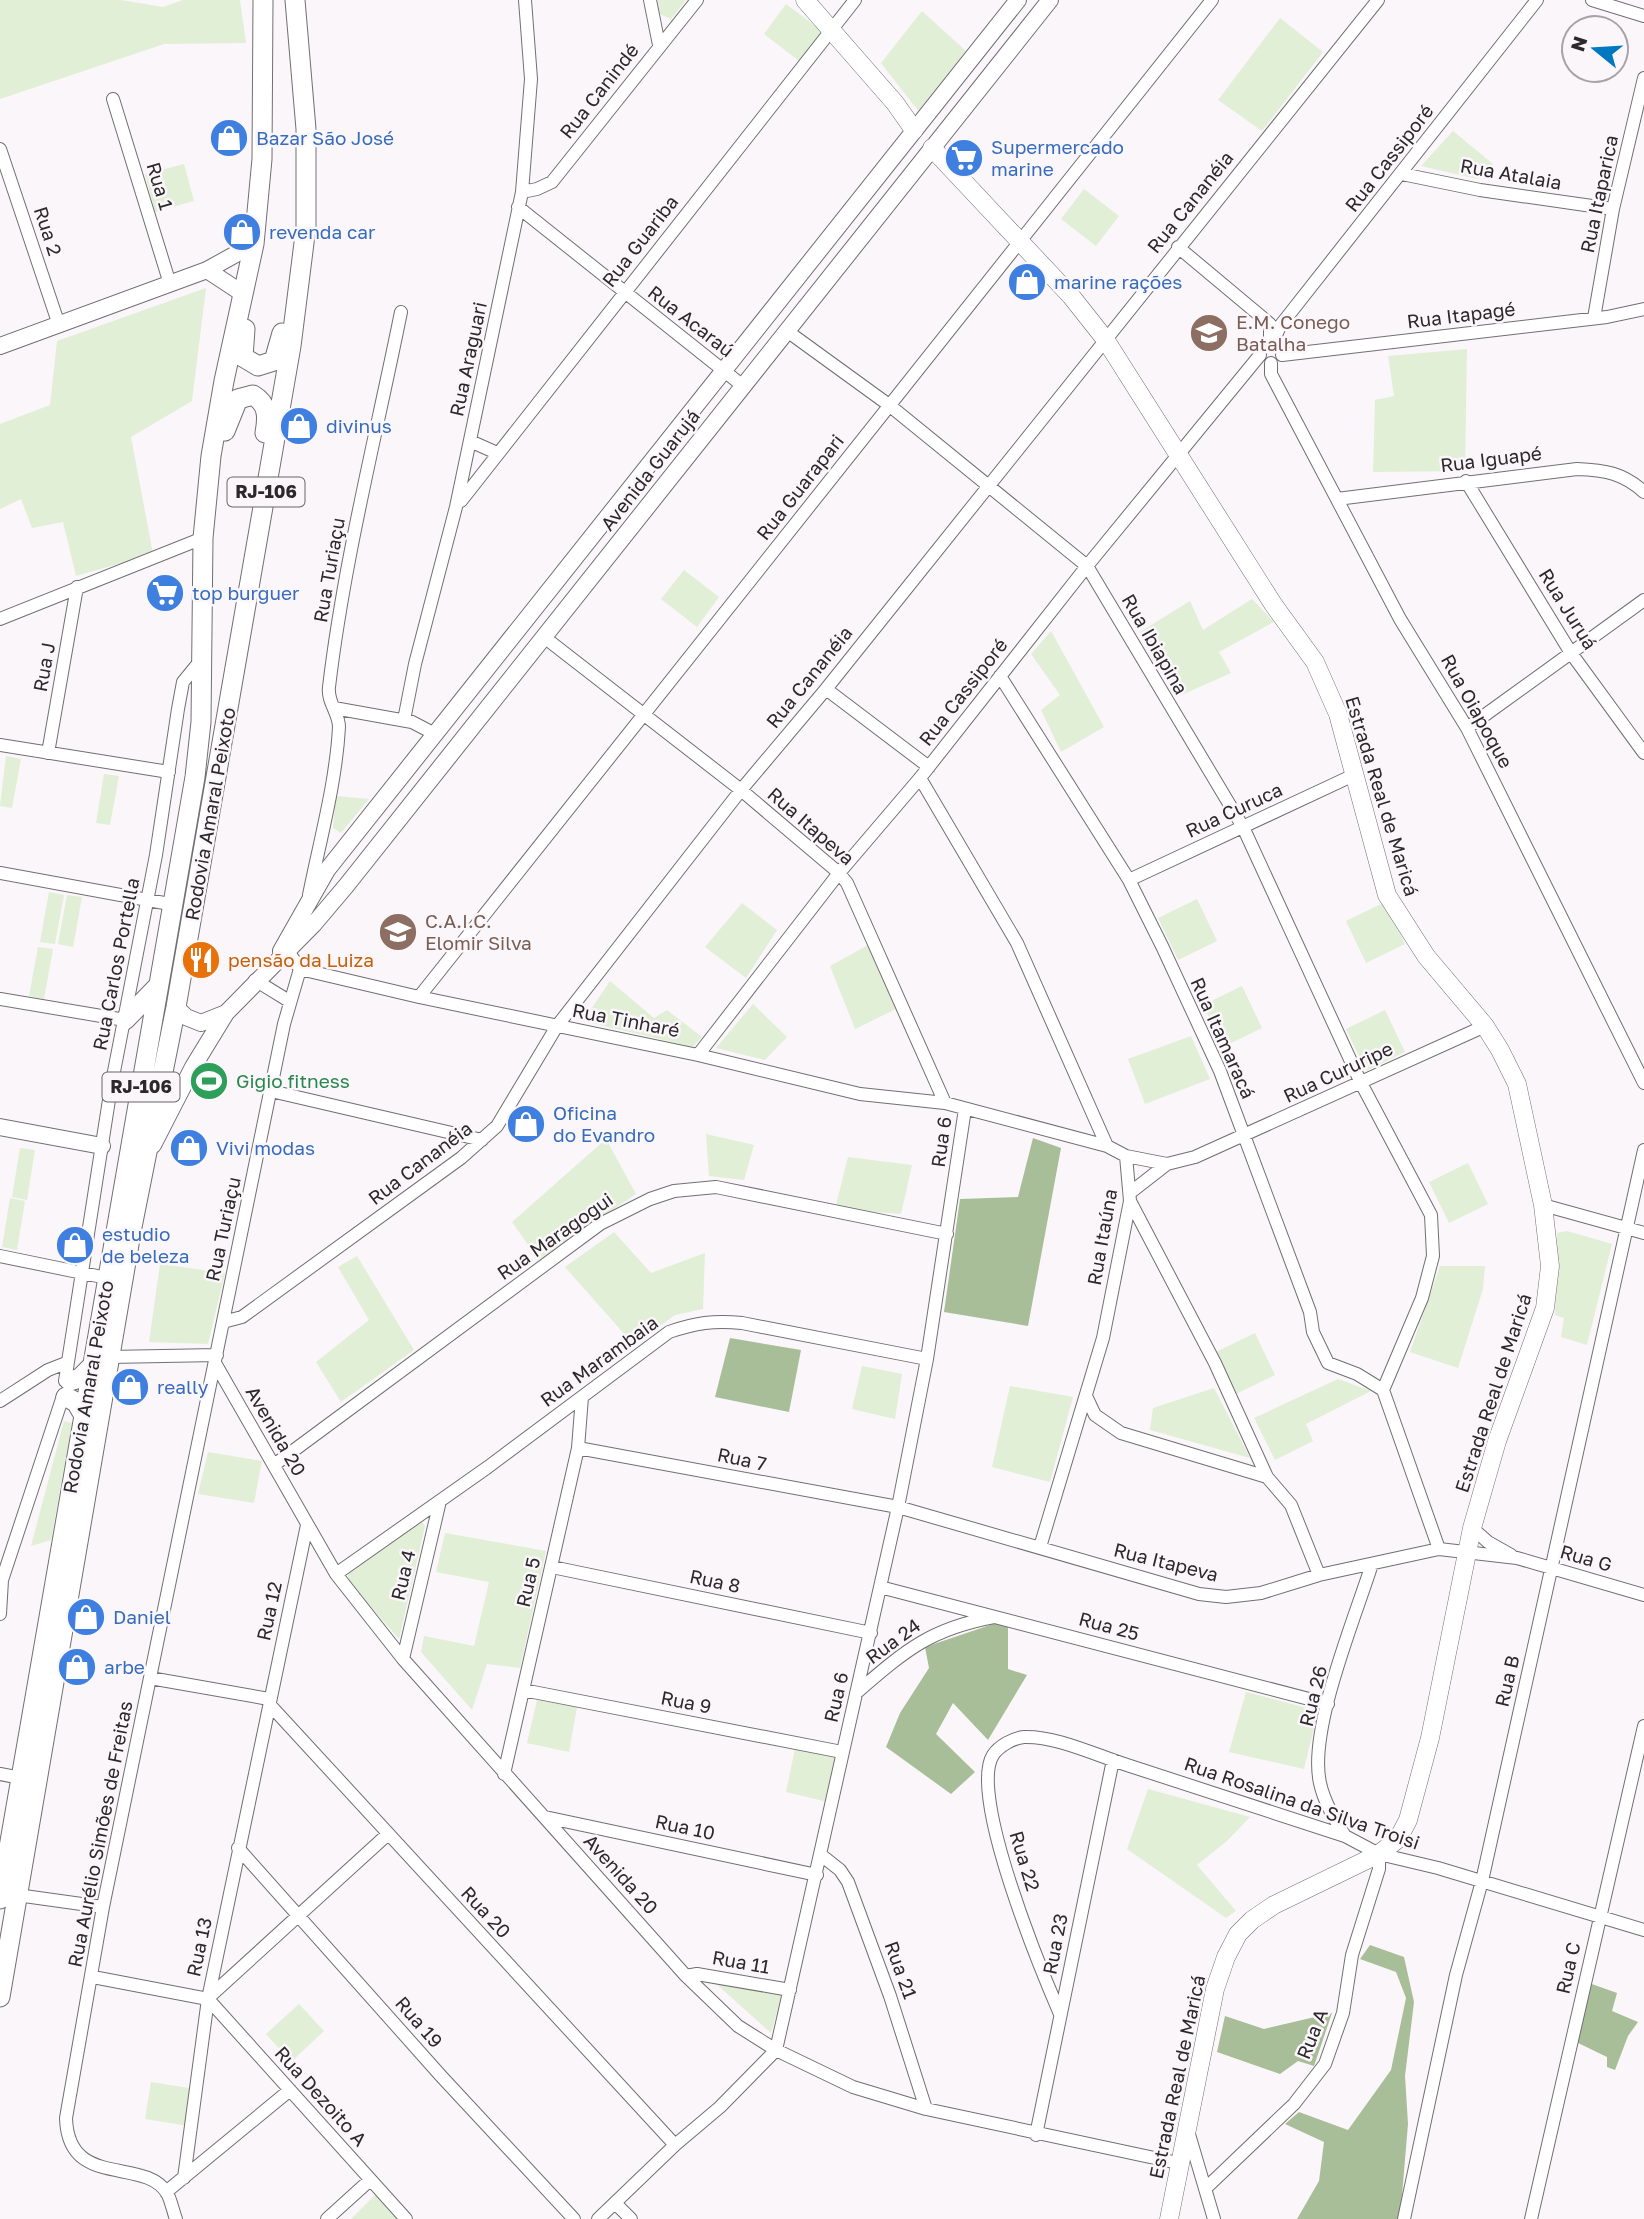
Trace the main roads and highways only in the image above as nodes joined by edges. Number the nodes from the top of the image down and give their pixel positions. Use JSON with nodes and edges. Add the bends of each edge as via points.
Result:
{"nodes":[{"id":1,"x":262,"y":0,"type":"edge"},
{"id":2,"x":295,"y":0,"type":"edge"},
{"id":3,"x":805,"y":0,"type":"edge"},
{"id":4,"x":304,"y":108,"type":"junction"},
{"id":5,"x":914,"y":130,"type":"road end"},
{"id":6,"x":932,"y":148,"type":"road end"},
{"id":7,"x":262,"y":159,"type":"junction"},
{"id":8,"x":245,"y":608,"type":"junction"},
{"id":9,"x":201,"y":687,"type":"junction"},
{"id":10,"x":160,"y":984,"type":"junction"},
{"id":11,"x":125,"y":1020,"type":"road end"},
{"id":12,"x":101,"y":1362,"type":"junction"},
{"id":13,"x":83,"y":1414,"type":"junction"},
{"id":14,"x":8,"y":1897,"type":"edge"},
{"id":15,"x":0,"y":1997,"type":"edge"},
{"id":16,"x":1169,"y":2219,"type":"edge"}],
"edges":[{"from":1,"to":7,"type":"highway","name":"Rodovia Amaral Peixoto","number":"RJ-106"},
{"from":2,"to":4,"type":"highway","name":"Rodovia Amaral Peixoto","number":"RJ-106"},
{"from":3,"to":5,"type":"main road","name":"Estrada Real de Maricá"},
{"from":4,"to":7,"type":"highway","via":[[299,139],[299,220],[289,300],[274,361],[258,366],[247,362],[243,348],[264,230],[267,180]]},
{"from":4,"to":8,"type":"highway","name":"Rodovia Amaral Peixoto","number":"RJ-106","via":[[306,226],[289,357]]},
{"from":6,"to":16,"type":"main road","name":"Estrada Real de Maricá","via":[[1105,339],[1315,662],[1338,714],[1394,909],[1426,956],[1485,1026],[1517,1084],[1543,1205],[1550,1266],[1545,1308],[1497,1441],[1472,1528],[1430,1738],[1408,1820],[1398,1839],[1379,1854],[1274,1905],[1238,1934],[1215,1989]]},
{"from":7,"to":9,"type":"highway","name":"Rodovia Amaral Peixoto","number":"RJ-106","via":[[254,244],[211,456],[203,538]]},
{"from":8,"to":9,"type":"highway","via":[[244,572],[267,412],[262,400],[253,395],[238,399],[227,421],[213,554],[208,664]]},
{"from":8,"to":12,"type":"highway","name":"Rodovia Amaral Peixoto","number":"RJ-106","via":[[176,1007]]},
{"from":9,"to":10,"type":"highway","name":"Rodovia Amaral Peixoto","number":"RJ-106","via":[[195,777]]},
{"from":10,"to":11,"type":"highway"},
{"from":10,"to":12,"type":"highway","name":"Rodovia Amaral Peixoto","number":"RJ-106","via":[[107,1278]]},
{"from":12,"to":13,"type":"highway","name":"Rodovia Amaral Peixoto","number":"RJ-106"},
{"from":12,"to":13,"type":"highway","via":[[66,1384]]},
{"from":12,"to":14,"type":"highway","name":"Rodovia Amaral Peixoto","number":"RJ-106"},
{"from":13,"to":14,"type":"highway","name":"Rodovia Amaral Peixoto","number":"RJ-106","via":[[21,1778]]},
{"from":14,"to":15,"type":"highway","name":"Rodovia Amaral Peixoto","number":"RJ-106"}]}
